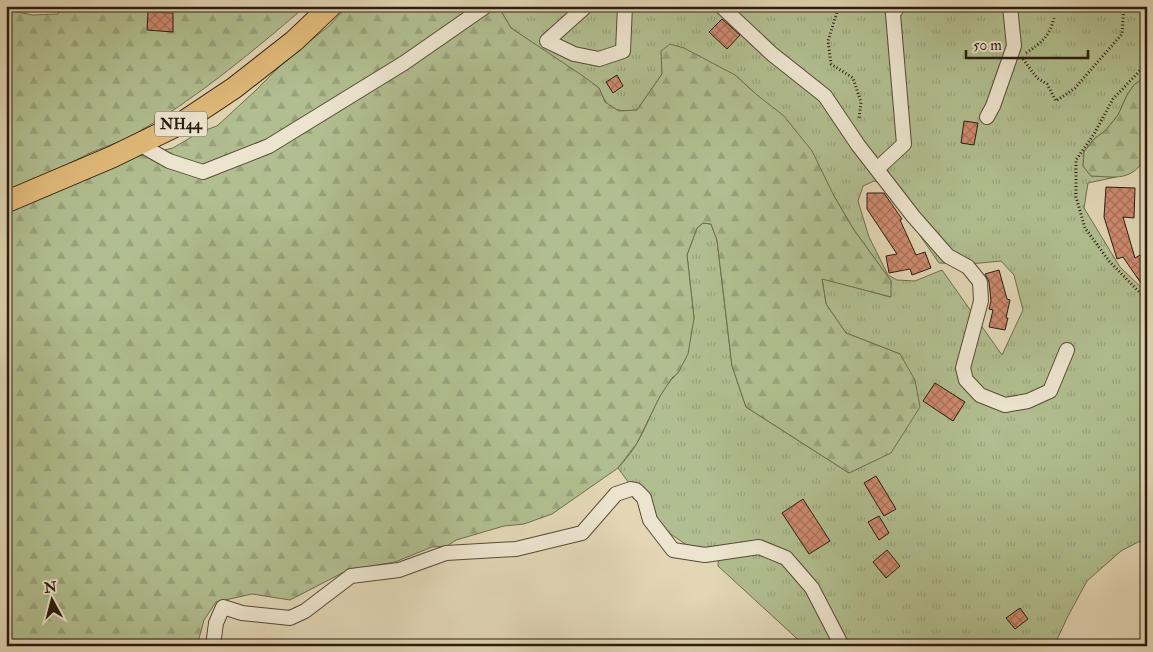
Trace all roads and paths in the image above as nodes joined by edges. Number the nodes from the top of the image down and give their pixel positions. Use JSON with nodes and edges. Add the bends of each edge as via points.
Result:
{"nodes":[{"id":1,"x":331,"y":6,"type":"edge"},
{"id":2,"x":486,"y":6,"type":"edge"},
{"id":3,"x":586,"y":6,"type":"edge"},
{"id":4,"x":626,"y":6,"type":"edge"},
{"id":5,"x":721,"y":6,"type":"edge"},
{"id":6,"x":837,"y":6,"type":"edge"},
{"id":7,"x":898,"y":6,"type":"edge"},
{"id":8,"x":1010,"y":6,"type":"edge"},
{"id":9,"x":1124,"y":6,"type":"edge"},
{"id":10,"x":1054,"y":18,"type":"dead end"},
{"id":11,"x":1147,"y":63,"type":"edge"},
{"id":12,"x":987,"y":117,"type":"dead end"},
{"id":13,"x":859,"y":123,"type":"dead end"},
{"id":14,"x":139,"y":144,"type":"junction"},
{"id":15,"x":877,"y":169,"type":"junction"},
{"id":16,"x":6,"y":202,"type":"edge"},
{"id":17,"x":1147,"y":300,"type":"edge"},
{"id":18,"x":1066,"y":350,"type":"dead end"},
{"id":19,"x":213,"y":646,"type":"edge"},
{"id":20,"x":842,"y":646,"type":"edge"}],
"edges":[{"from":1,"to":14,"type":"main road","number":"NH44","via":[[294,42],[234,88],[180,124]]},
{"from":2,"to":14,"type":"street","via":[[404,62],[269,146],[203,172],[169,160]]},
{"from":3,"to":4,"type":"street","via":[[547,41],[574,54],[599,59],[623,52]]},
{"from":5,"to":15,"type":"street","via":[[772,54],[825,96]]},
{"from":6,"to":13,"type":"path","via":[[828,41],[831,64],[853,78],[861,102]]},
{"from":7,"to":15,"type":"street","via":[[893,14],[904,144]]},
{"from":8,"to":12,"type":"street","via":[[1014,46],[994,106]]},
{"from":9,"to":10,"type":"path","via":[[1122,34],[1075,88],[1056,101],[1047,84],[1036,78],[1021,57],[1051,30]]},
{"from":11,"to":17,"type":"path","via":[[1113,99],[1076,160],[1076,197],[1085,228],[1109,261]]},
{"from":14,"to":16,"type":"main road","number":"NH44"},
{"from":15,"to":18,"type":"street","via":[[948,256],[968,267],[980,282],[981,301],[963,368],[966,380],[980,395],[1005,405],[1028,401],[1050,391]]},
{"from":19,"to":20,"type":"street","via":[[216,623],[223,607],[242,613],[290,618],[305,611],[351,576],[399,570],[446,554],[516,549],[582,533],[616,494],[630,489],[644,498],[650,520],[673,550],[705,555],[759,547],[786,558],[812,588]]}]}
